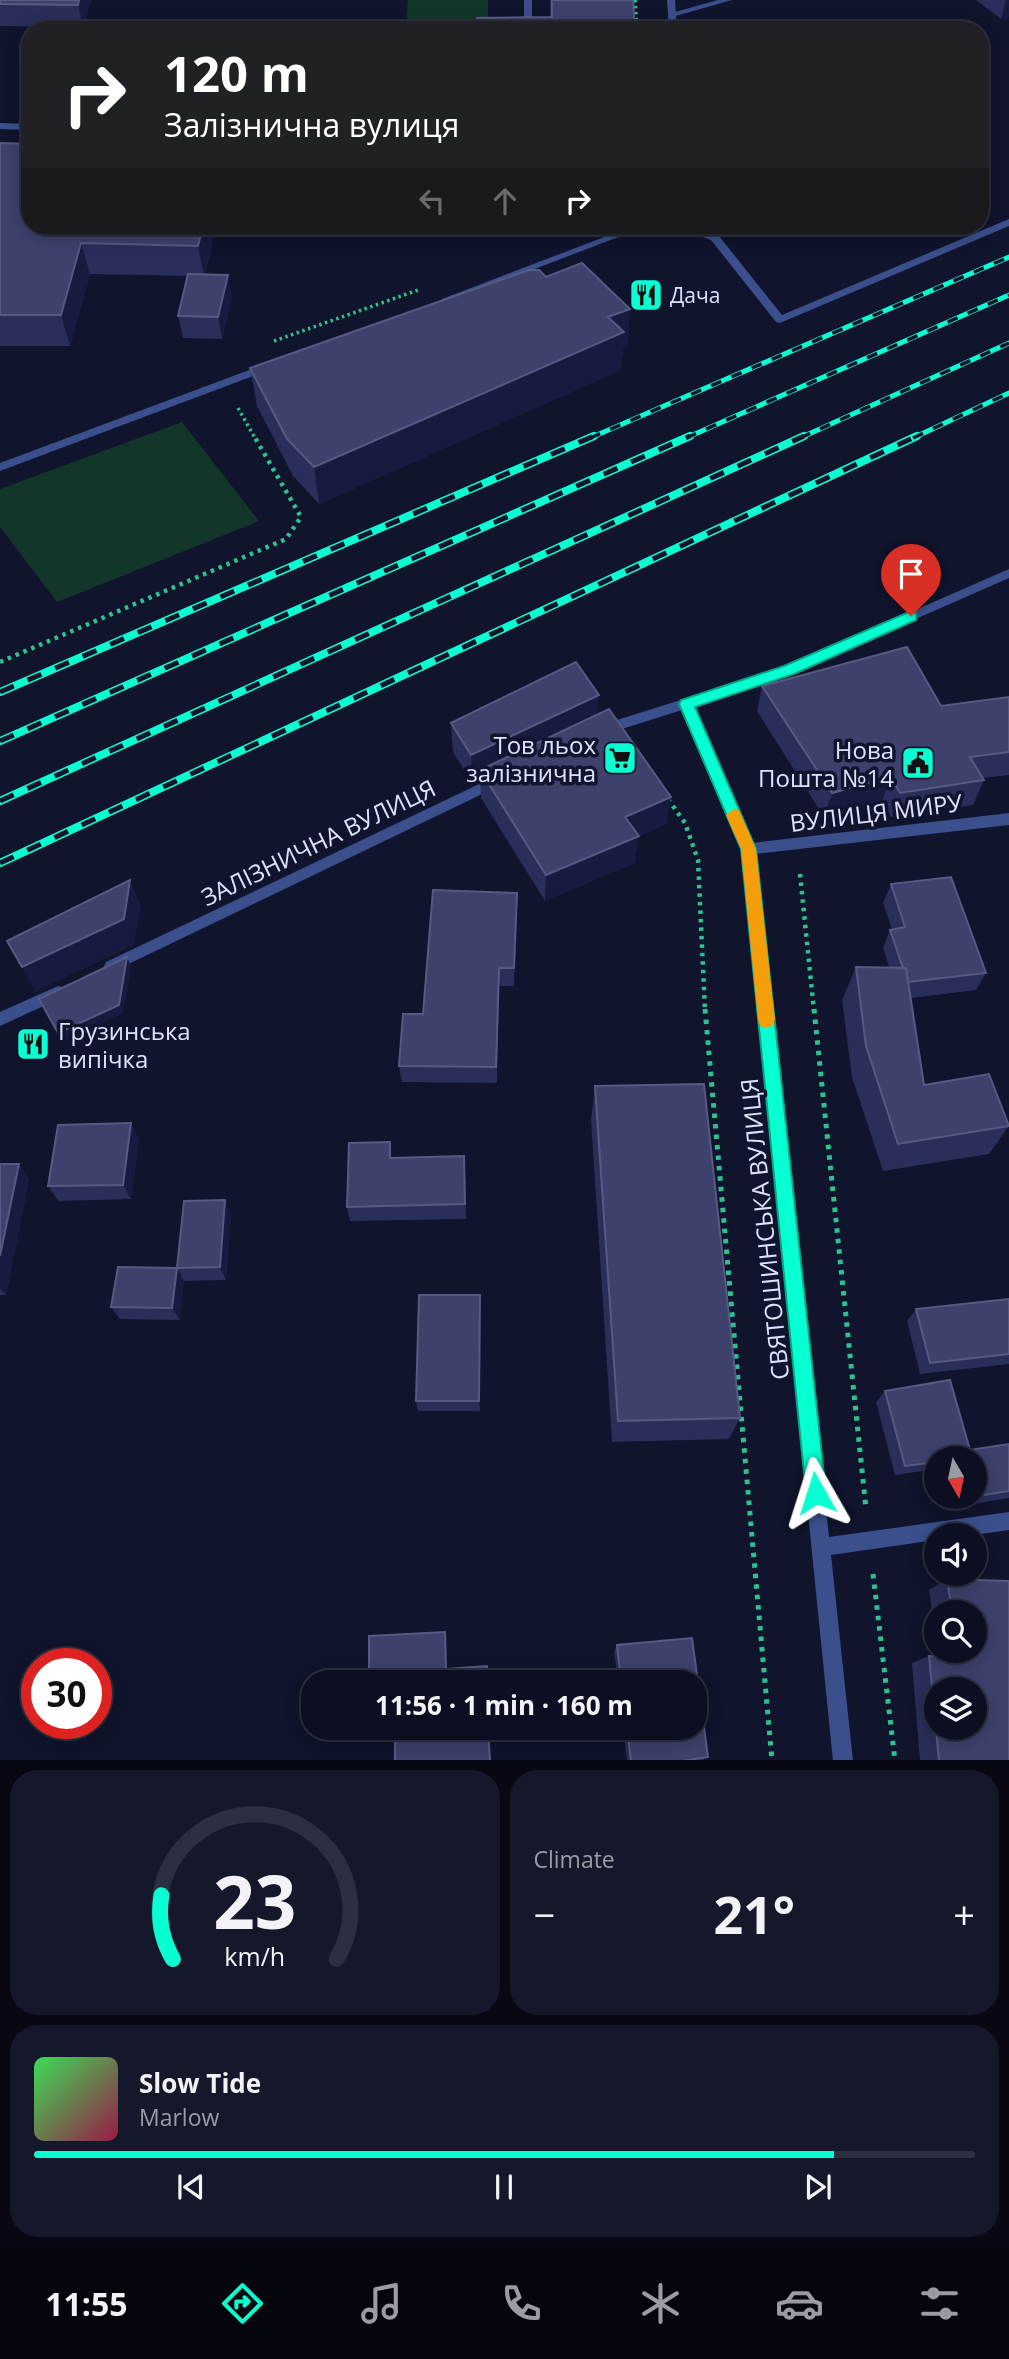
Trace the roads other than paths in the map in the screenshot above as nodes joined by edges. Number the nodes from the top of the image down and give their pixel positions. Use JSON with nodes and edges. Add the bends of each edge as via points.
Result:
{"nodes":[{"id":1,"x":528,"y":0,"type":"edge"},
{"id":2,"x":671,"y":0,"type":"edge"},
{"id":3,"x":728,"y":0,"type":"edge"},
{"id":4,"x":672,"y":14,"type":"junction"},
{"id":5,"x":528,"y":21,"type":"edge"},
{"id":6,"x":672,"y":21,"type":"edge"},
{"id":7,"x":0,"y":127,"type":"edge"},
{"id":8,"x":21,"y":127,"type":"edge"},
{"id":9,"x":1009,"y":222,"type":"edge"},
{"id":10,"x":989,"y":231,"type":"edge"},
{"id":11,"x":618,"y":235,"type":"edge"},
{"id":12,"x":706,"y":235,"type":"edge"},
{"id":13,"x":979,"y":235,"type":"edge"},
{"id":14,"x":433,"y":305,"type":"edge"},
{"id":15,"x":276,"y":364,"type":"edge"},
{"id":16,"x":0,"y":467,"type":"edge"},
{"id":17,"x":1009,"y":573,"type":"edge"},
{"id":18,"x":686,"y":704,"type":"junction"},
{"id":19,"x":591,"y":736,"type":"edge"},
{"id":20,"x":516,"y":772,"type":"edge"},
{"id":21,"x":1009,"y":819,"type":"edge"},
{"id":22,"x":748,"y":849,"type":"junction"},
{"id":23,"x":92,"y":975,"type":"edge"},
{"id":24,"x":66,"y":987,"type":"edge"},
{"id":25,"x":0,"y":1019,"type":"edge"},
{"id":26,"x":1009,"y":1521,"type":"edge"},
{"id":27,"x":821,"y":1547,"type":"junction"},
{"id":28,"x":843,"y":1760,"type":"edge"}],
"edges":[{"from":1,"to":5,"type":"street"},
{"from":2,"to":4,"type":"street"},
{"from":3,"to":4,"type":"street"},
{"from":4,"to":6,"type":"street"},
{"from":7,"to":8,"type":"street"},
{"from":9,"to":10,"type":"street"},
{"from":11,"to":14,"type":"street"},
{"from":12,"to":13,"type":"street","via":[[715,238],[780,320]]},
{"from":15,"to":16,"type":"street"},
{"from":17,"to":18,"type":"street","via":[[789,670]]},
{"from":18,"to":19,"type":"street"},
{"from":18,"to":22,"type":"street","name":"СВЯТОШИНСЬКА ВУЛИЦЯ"},
{"from":20,"to":23,"type":"street","name":"ЗАЛІЗНИЧНА ВУЛИЦЯ"},
{"from":21,"to":22,"type":"street","name":"ВУЛИЦЯ МИРУ"},
{"from":22,"to":27,"type":"street","name":"СВЯТОШИНСЬКА ВУЛИЦЯ"},
{"from":24,"to":25,"type":"street"},
{"from":26,"to":27,"type":"street"},
{"from":27,"to":28,"type":"street","name":"СВЯТОШИНСЬКА ВУЛИЦЯ"}]}
